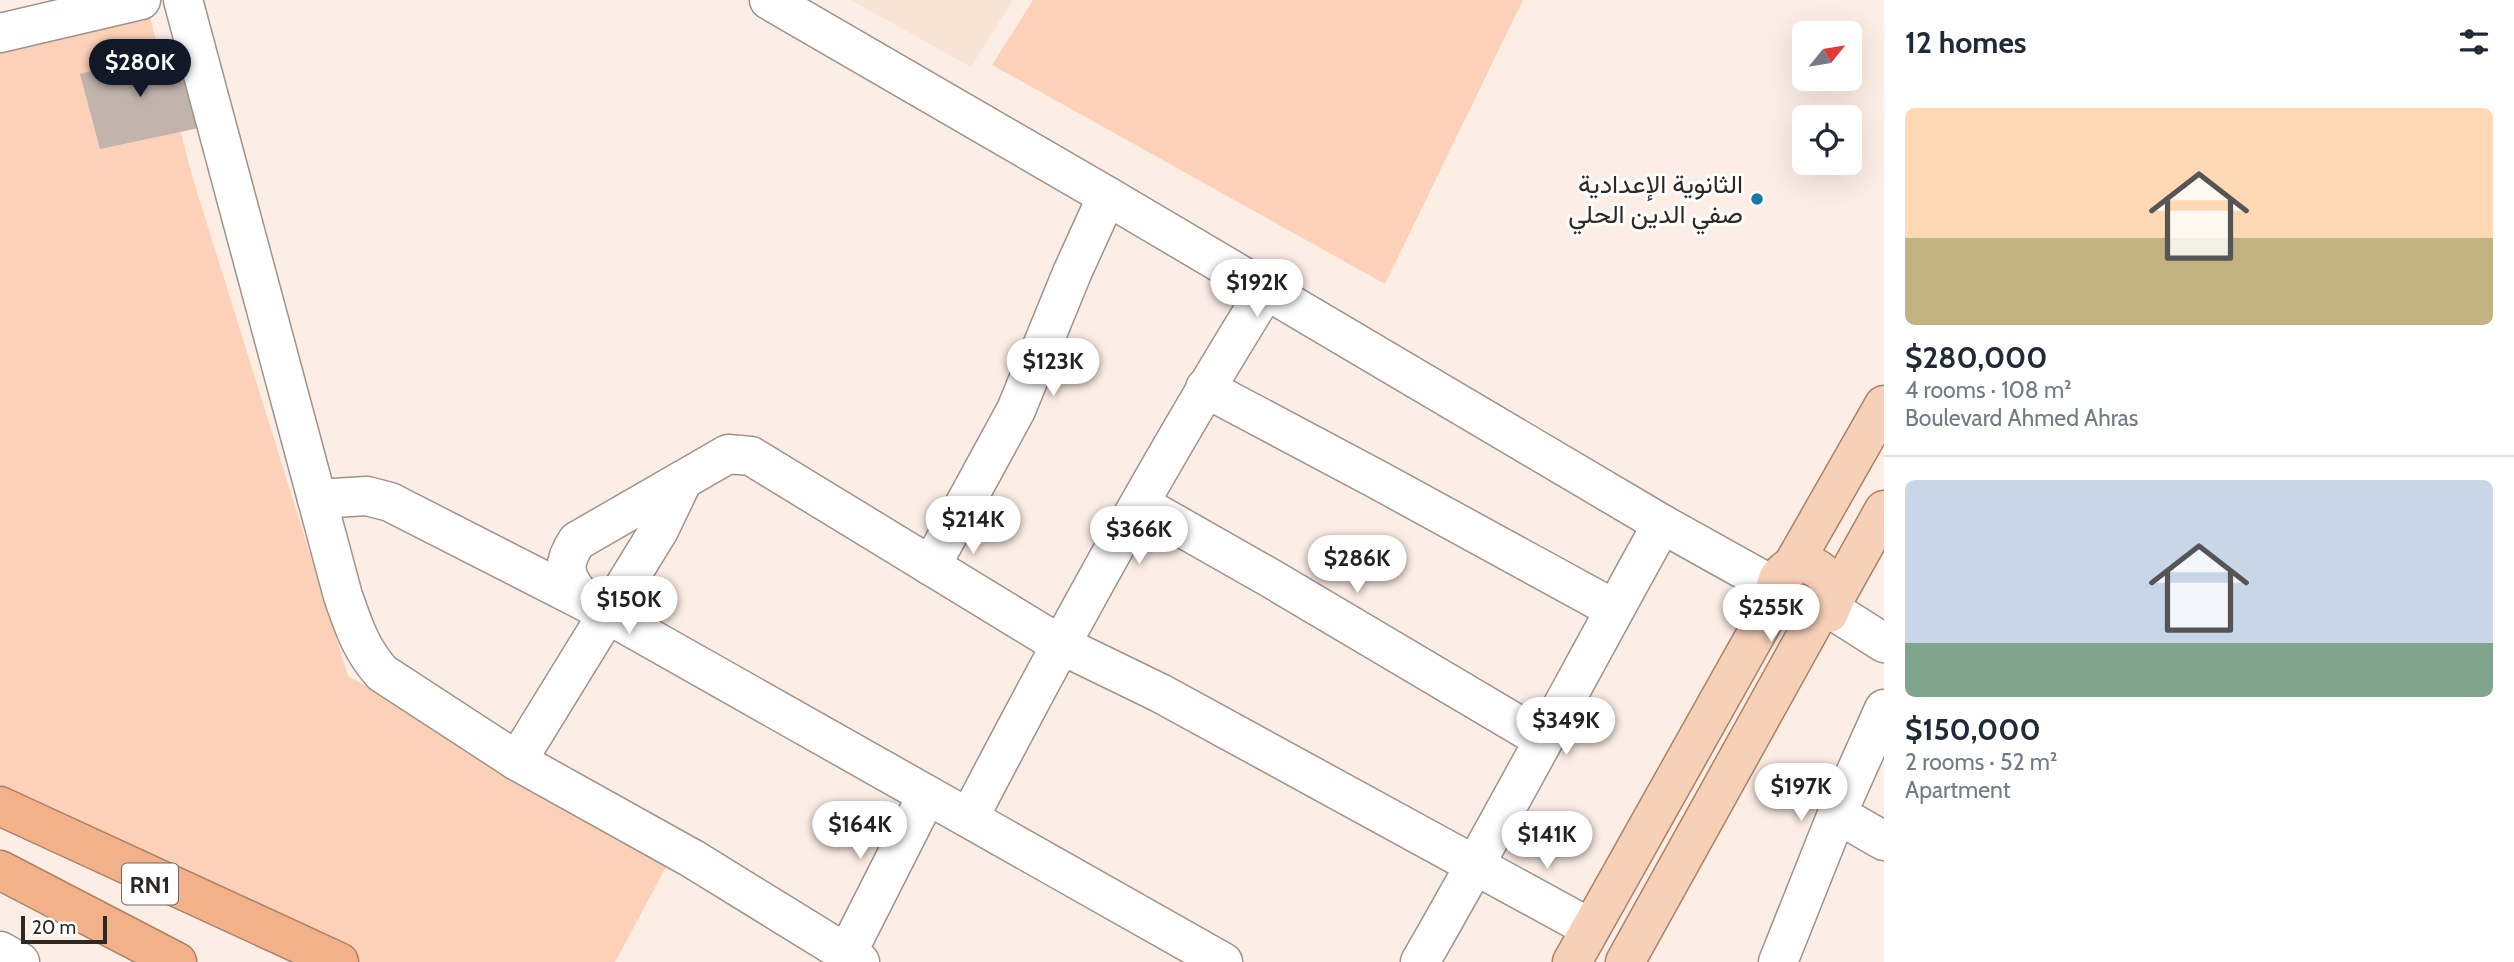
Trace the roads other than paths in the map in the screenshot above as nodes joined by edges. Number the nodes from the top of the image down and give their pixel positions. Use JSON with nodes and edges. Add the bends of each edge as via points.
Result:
{"nodes":[{"id":1,"x":141,"y":0,"type":"edge"},
{"id":2,"x":183,"y":0,"type":"edge"},
{"id":3,"x":769,"y":0,"type":"edge"},
{"id":4,"x":87,"y":6,"type":"edge"},
{"id":5,"x":0,"y":33,"type":"edge"},
{"id":6,"x":1107,"y":196,"type":"junction"},
{"id":7,"x":1266,"y":290,"type":"junction"},
{"id":8,"x":1205,"y":388,"type":"junction"},
{"id":9,"x":1884,"y":405,"type":"edge"},
{"id":10,"x":683,"y":480,"type":"junction"},
{"id":11,"x":317,"y":499,"type":"junction"},
{"id":12,"x":1140,"y":504,"type":"junction"},
{"id":13,"x":1884,"y":510,"type":"edge"},
{"id":14,"x":1662,"y":524,"type":"junction"},
{"id":15,"x":931,"y":566,"type":"junction"},
{"id":16,"x":1780,"y":585,"type":"junction"},
{"id":17,"x":595,"y":608,"type":"junction"},
{"id":18,"x":1614,"y":609,"type":"junction"},
{"id":19,"x":1826,"y":611,"type":"junction"},
{"id":20,"x":1884,"y":643,"type":"edge"},
{"id":21,"x":1059,"y":644,"type":"junction"},
{"id":22,"x":1884,"y":709,"type":"edge"},
{"id":23,"x":1542,"y":739,"type":"junction"},
{"id":24,"x":517,"y":761,"type":"junction"},
{"id":25,"x":927,"y":795,"type":"junction"},
{"id":26,"x":0,"y":806,"type":"edge"},
{"id":27,"x":1837,"y":814,"type":"junction"},
{"id":28,"x":969,"y":818,"type":"junction"},
{"id":29,"x":1884,"y":841,"type":"edge"},
{"id":30,"x":1475,"y":866,"type":"junction"},
{"id":31,"x":0,"y":870,"type":"edge"},
{"id":32,"x":1590,"y":929,"type":"junction"},
{"id":33,"x":0,"y":951,"type":"edge"},
{"id":34,"x":1182,"y":952,"type":"edge"},
{"id":35,"x":853,"y":958,"type":"edge"},
{"id":36,"x":20,"y":962,"type":"edge"},
{"id":37,"x":177,"y":962,"type":"edge"},
{"id":38,"x":301,"y":962,"type":"edge"},
{"id":39,"x":339,"y":962,"type":"edge"},
{"id":40,"x":1223,"y":962,"type":"edge"},
{"id":41,"x":1420,"y":962,"type":"edge"},
{"id":42,"x":1572,"y":962,"type":"edge"},
{"id":43,"x":1625,"y":962,"type":"edge"},
{"id":44,"x":1778,"y":962,"type":"edge"}],
"edges":[{"from":1,"to":4,"type":"street"},
{"from":2,"to":11,"type":"street"},
{"from":3,"to":6,"type":"street"},
{"from":4,"to":5,"type":"street"},
{"from":6,"to":7,"type":"street"},
{"from":6,"to":15,"type":"street","via":[[1016,410]]},
{"from":7,"to":8,"type":"street"},
{"from":7,"to":14,"type":"street"},
{"from":8,"to":12,"type":"street"},
{"from":8,"to":18,"type":"street"},
{"from":9,"to":16,"type":"main road"},
{"from":10,"to":15,"type":"street","via":[[727,454],[751,456]]},
{"from":10,"to":17,"type":"street","via":[[659,530]]},
{"from":10,"to":17,"type":"street","via":[[577,541],[565,567],[569,581]]},
{"from":11,"to":17,"type":"street","via":[[367,496],[390,502]]},
{"from":11,"to":24,"type":"street","via":[[343,596],[367,656],[382,673]]},
{"from":12,"to":21,"type":"street"},
{"from":12,"to":23,"type":"street"},
{"from":13,"to":19,"type":"main road"},
{"from":14,"to":16,"type":"street"},
{"from":14,"to":18,"type":"street"},
{"from":15,"to":21,"type":"street"},
{"from":16,"to":19,"type":"main road","via":[[1781,615],[1795,625]]},
{"from":16,"to":19,"type":"main road","via":[[1803,565],[1816,567],[1833,585]]},
{"from":16,"to":32,"type":"main road"},
{"from":17,"to":24,"type":"street"},
{"from":17,"to":25,"type":"street"},
{"from":18,"to":23,"type":"street"},
{"from":19,"to":20,"type":"street"},
{"from":19,"to":43,"type":"main road"},
{"from":21,"to":28,"type":"street"},
{"from":21,"to":30,"type":"street","via":[[1160,693]]},
{"from":22,"to":27,"type":"street"},
{"from":23,"to":30,"type":"street"},
{"from":24,"to":35,"type":"street","via":[[693,859]]},
{"from":25,"to":28,"type":"street"},
{"from":25,"to":35,"type":"street"},
{"from":26,"to":38,"type":"highway","number":"RN1"},
{"from":26,"to":39,"type":"highway"},
{"from":27,"to":29,"type":"street"},
{"from":27,"to":44,"type":"street"},
{"from":28,"to":34,"type":"street"},
{"from":30,"to":32,"type":"street"},
{"from":30,"to":41,"type":"street"},
{"from":31,"to":37,"type":"highway","number":"RN1"},
{"from":32,"to":42,"type":"main road"},
{"from":33,"to":36,"type":"street"},
{"from":34,"to":40,"type":"street"}]}
